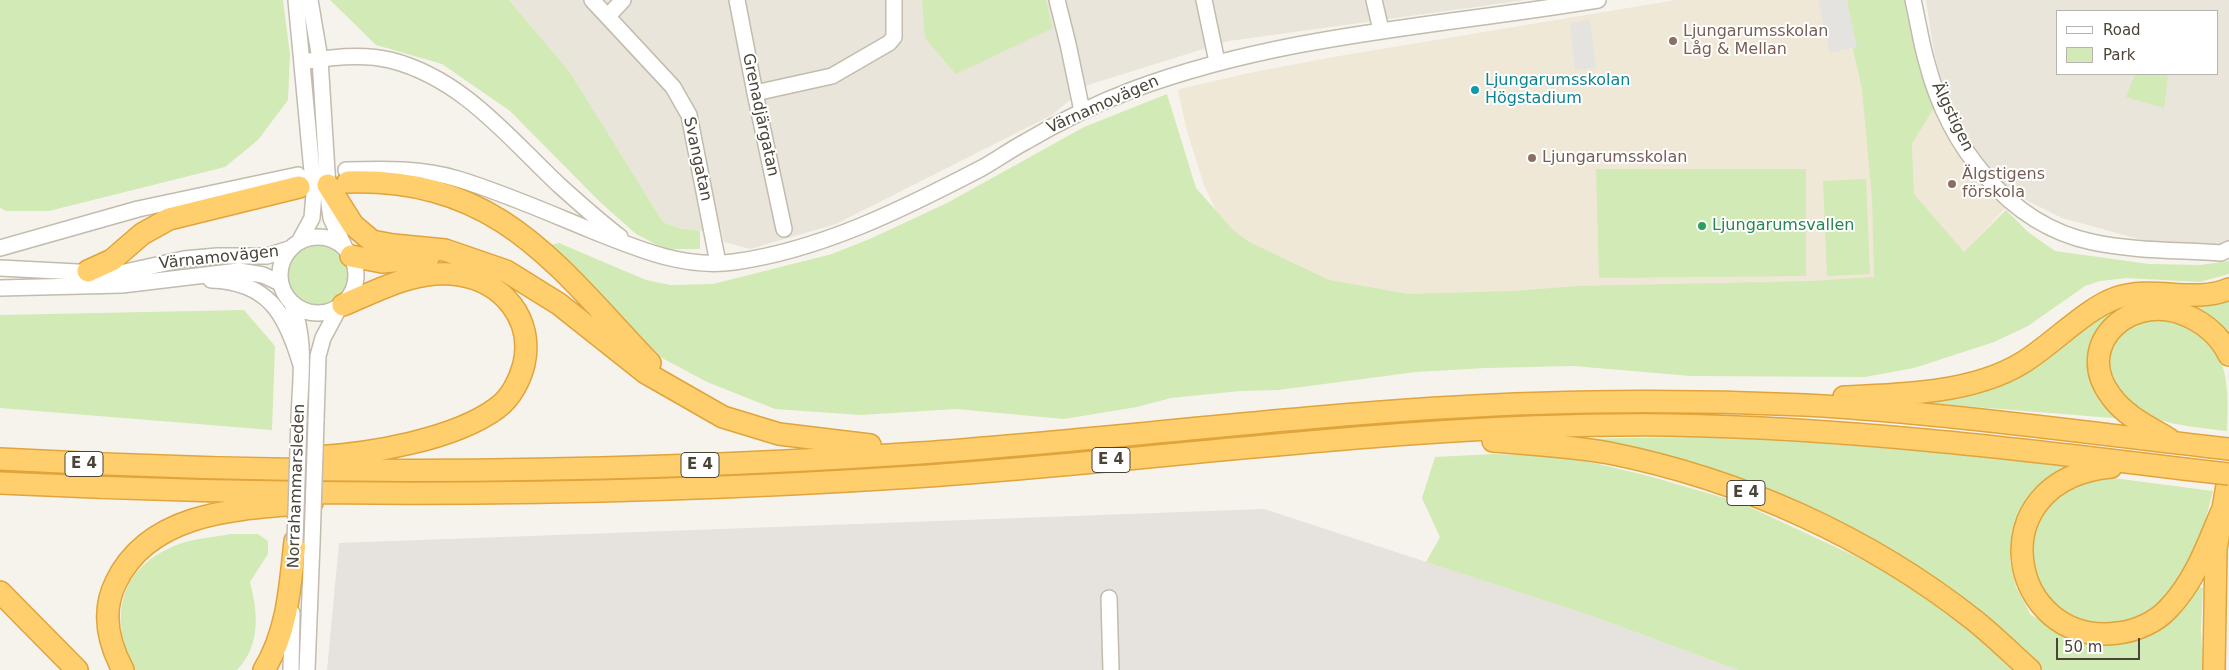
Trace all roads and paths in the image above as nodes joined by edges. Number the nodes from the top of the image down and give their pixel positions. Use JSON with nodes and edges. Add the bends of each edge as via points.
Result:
{"nodes":[{"id":1,"x":296,"y":0,"type":"edge"},
{"id":2,"x":310,"y":0,"type":"edge"},
{"id":3,"x":592,"y":0,"type":"edge"},
{"id":4,"x":623,"y":0,"type":"edge"},
{"id":5,"x":737,"y":0,"type":"edge"},
{"id":6,"x":894,"y":0,"type":"edge"},
{"id":7,"x":1057,"y":0,"type":"edge"},
{"id":8,"x":1204,"y":0,"type":"edge"},
{"id":9,"x":1374,"y":0,"type":"edge"},
{"id":10,"x":1598,"y":0,"type":"edge"},
{"id":11,"x":1913,"y":0,"type":"edge"},
{"id":12,"x":608,"y":16,"type":"junction"},
{"id":13,"x":1381,"y":30,"type":"junction"},
{"id":14,"x":320,"y":59,"type":"junction"},
{"id":15,"x":303,"y":62,"type":"junction"},
{"id":16,"x":1217,"y":62,"type":"junction"},
{"id":17,"x":755,"y":93,"type":"junction"},
{"id":18,"x":1082,"y":111,"type":"junction"},
{"id":19,"x":341,"y":179,"type":"junction"},
{"id":20,"x":299,"y":181,"type":"joint"},
{"id":21,"x":559,"y":185,"type":"junction"},
{"id":22,"x":570,"y":222,"type":"junction"},
{"id":23,"x":784,"y":229,"type":"dead end"},
{"id":24,"x":294,"y":246,"type":"junction"},
{"id":25,"x":631,"y":246,"type":"junction"},
{"id":26,"x":0,"y":248,"type":"edge"},
{"id":27,"x":2229,"y":249,"type":"edge"},
{"id":28,"x":348,"y":251,"type":"junction"},
{"id":29,"x":466,"y":256,"type":"junction"},
{"id":30,"x":718,"y":263,"type":"junction"},
{"id":31,"x":0,"y":268,"type":"edge"},
{"id":32,"x":88,"y":271,"type":"junction"},
{"id":33,"x":173,"y":280,"type":"junction"},
{"id":34,"x":280,"y":283,"type":"junction"},
{"id":35,"x":0,"y":288,"type":"edge"},
{"id":36,"x":2229,"y":289,"type":"edge"},
{"id":37,"x":292,"y":304,"type":"junction"},
{"id":38,"x":341,"y":306,"type":"junction"},
{"id":39,"x":2229,"y":355,"type":"edge"},
{"id":40,"x":300,"y":365,"type":"junction"},
{"id":41,"x":680,"y":394,"type":"junction"},
{"id":42,"x":1701,"y":403,"type":"junction"},
{"id":43,"x":1415,"y":434,"type":"junction"},
{"id":44,"x":2174,"y":442,"type":"junction"},
{"id":45,"x":960,"y":449,"type":"junction"},
{"id":46,"x":2229,"y":449,"type":"edge"},
{"id":47,"x":0,"y":459,"type":"edge"},
{"id":48,"x":2143,"y":464,"type":"junction"},
{"id":49,"x":168,"y":466,"type":"junction"},
{"id":50,"x":2229,"y":474,"type":"edge"},
{"id":51,"x":0,"y":483,"type":"edge"},
{"id":52,"x":442,"y":494,"type":"junction"},
{"id":53,"x":2221,"y":513,"type":"junction"},
{"id":54,"x":303,"y":542,"type":"junction"},
{"id":55,"x":0,"y":592,"type":"edge"},
{"id":56,"x":1109,"y":598,"type":"dead end"},
{"id":57,"x":77,"y":670,"type":"edge"},
{"id":58,"x":123,"y":670,"type":"edge"},
{"id":59,"x":264,"y":670,"type":"edge"},
{"id":60,"x":291,"y":670,"type":"edge"},
{"id":61,"x":307,"y":670,"type":"edge"},
{"id":62,"x":1112,"y":670,"type":"edge"},
{"id":63,"x":2030,"y":670,"type":"edge"},
{"id":64,"x":2214,"y":670,"type":"edge"}],
"edges":[{"from":1,"to":15,"type":"street"},
{"from":2,"to":14,"type":"street"},
{"from":3,"to":12,"type":"street","name":"Svangatan"},
{"from":4,"to":12,"type":"street"},
{"from":5,"to":17,"type":"street","name":"Grenadjärgatan"},
{"from":6,"to":17,"type":"street","via":[[894,37],[889,43],[832,76]]},
{"from":7,"to":18,"type":"street"},
{"from":8,"to":16,"type":"street"},
{"from":9,"to":13,"type":"street"},
{"from":10,"to":13,"type":"street","name":"Värnamovägen"},
{"from":11,"to":27,"type":"street","name":"Älgstigen","via":[[1927,63],[1944,109],[1984,174],[2012,203],[2064,234],[2093,242],[2221,253]]},
{"from":12,"to":30,"type":"street","name":"Svangatan","via":[[674,87],[689,115]]},
{"from":13,"to":16,"type":"street","name":"Värnamovägen"},
{"from":14,"to":15,"type":"street","name":"Värnamovägen"},
{"from":14,"to":19,"type":"street"},
{"from":14,"to":21,"type":"street","name":"Värnamovägen","via":[[390,60],[438,79],[473,102],[505,130]]},
{"from":15,"to":24,"type":"street","via":[[314,193],[312,218]]},
{"from":16,"to":18,"type":"street","name":"Värnamovägen","via":[[1171,76]]},
{"from":17,"to":23,"type":"street","name":"Grenadjärgatan"},
{"from":18,"to":30,"type":"street","name":"Värnamovägen","via":[[904,207],[836,235],[775,255]]},
{"from":19,"to":22,"type":"street","via":[[406,170],[455,178]]},
{"from":19,"to":28,"type":"street","via":[[332,218]]},
{"from":19,"to":29,"type":"highway","via":[[353,225],[372,241],[445,250]]},
{"from":19,"to":41,"type":"highway","via":[[415,185],[479,207],[508,223],[558,265]]},
{"from":20,"to":26,"type":"street","via":[[138,208]]},
{"from":20,"to":32,"type":"highway","via":[[169,219],[142,234],[112,260]]},
{"from":21,"to":22,"type":"street","name":"Värnamovägen"},
{"from":21,"to":25,"type":"street","name":"Värnamovägen"},
{"from":22,"to":25,"type":"street","name":"Värnamovägen"},
{"from":24,"to":28,"type":"street","via":[[310,237],[322,237],[334,240]]},
{"from":24,"to":32,"type":"street","name":"Värnamovägen","via":[[266,256],[184,259],[116,274]]},
{"from":24,"to":34,"type":"street","via":[[283,260]]},
{"from":25,"to":30,"type":"street","name":"Värnamovägen","via":[[670,258]]},
{"from":28,"to":29,"type":"highway","via":[[382,262]]},
{"from":28,"to":38,"type":"street","via":[[355,266],[356,282],[350,297]]},
{"from":29,"to":41,"type":"highway","via":[[527,283],[559,304],[646,373]]},
{"from":31,"to":32,"type":"street","name":"Värnamovägen"},
{"from":33,"to":34,"type":"street","name":"Värnamovägen","via":[[239,272],[263,274]]},
{"from":33,"to":35,"type":"street","name":"Värnamovägen"},
{"from":33,"to":40,"type":"street","via":[[223,281],[239,284],[264,297],[287,324]]},
{"from":34,"to":37,"type":"street"},
{"from":36,"to":42,"type":"highway","via":[[2201,294],[2151,292],[2115,299],[2098,307],[2020,364],[1988,379],[1906,394]]},
{"from":37,"to":38,"type":"street","via":[[315,314]]},
{"from":37,"to":40,"type":"street","name":"Norrahammarsleden","via":[[302,340]]},
{"from":38,"to":49,"type":"highway","via":[[386,286],[423,276],[458,274],[477,279],[506,297],[522,322],[527,341],[521,375],[498,408],[478,420],[392,447],[338,456]]},
{"from":38,"to":54,"type":"street","name":"Norrahammarsleden","bridge":true,"via":[[323,338],[318,356],[316,421]]},
{"from":39,"to":44,"type":"highway","via":[[2213,332],[2201,322],[2170,309],[2140,310],[2126,316],[2106,338],[2100,351],[2099,365],[2110,396],[2122,408]]},
{"from":40,"to":54,"type":"street","name":"Norrahammarsleden","bridge":true},
{"from":41,"to":45,"type":"highway","via":[[722,416],[779,434],[865,445]]},
{"from":42,"to":44,"type":"highway","number":"E 4","via":[[1921,414]]},
{"from":42,"to":45,"type":"highway","number":"E 4","via":[[1592,402],[1490,406]]},
{"from":43,"to":48,"type":"highway","via":[[1590,426],[1804,429],[1996,445]]},
{"from":43,"to":52,"type":"highway","number":"E 4","via":[[918,477],[688,490]]},
{"from":43,"to":63,"type":"highway","number":"E 4","via":[[1609,454],[1694,475],[1778,505],[1905,571],[1974,620]]},
{"from":44,"to":46,"type":"highway","number":"E 4"},
{"from":45,"to":49,"type":"highway","number":"E 4","via":[[690,465],[440,472]]},
{"from":47,"to":49,"type":"highway","number":"E 4"},
{"from":48,"to":50,"type":"highway","bridge":true},
{"from":48,"to":53,"type":"highway","via":[[2083,471],[2063,481],[2046,492],[2025,523],[2022,560],[2027,582],[2038,601],[2068,625],[2106,635],[2128,632],[2167,611],[2194,574]]},
{"from":50,"to":53,"type":"highway"},
{"from":51,"to":52,"type":"highway","number":"E 4"},
{"from":52,"to":58,"type":"highway","via":[[235,510],[195,519],[164,531],[141,547],[123,568],[112,591],[108,630]]},
{"from":53,"to":64,"type":"highway","via":[[2214,594]]},
{"from":54,"to":59,"type":"highway","via":[[284,625]]},
{"from":54,"to":60,"type":"street","name":"Norrahammarsleden"},
{"from":54,"to":61,"type":"street","name":"Norrahammarsleden"},
{"from":55,"to":57,"type":"highway"},
{"from":56,"to":62,"type":"street"}]}
